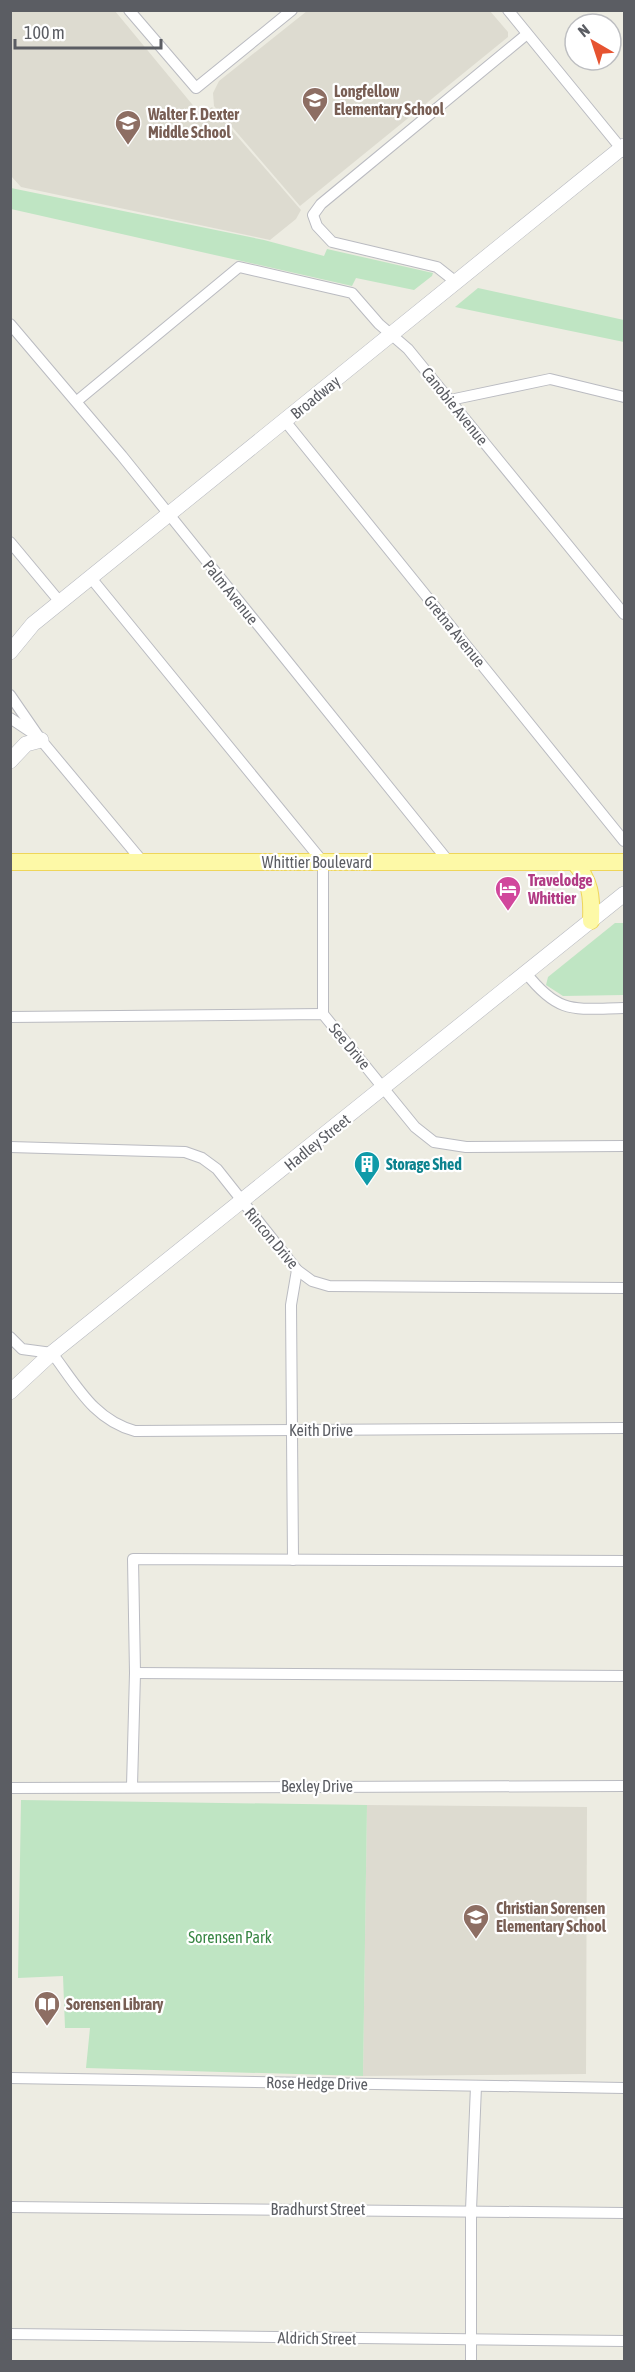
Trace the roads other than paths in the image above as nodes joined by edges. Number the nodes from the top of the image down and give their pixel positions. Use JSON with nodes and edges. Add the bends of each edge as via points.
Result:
{"nodes":[{"id":1,"x":129,"y":10,"type":"edge"},
{"id":2,"x":292,"y":10,"type":"edge"},
{"id":3,"x":508,"y":10,"type":"edge"},
{"id":4,"x":528,"y":34,"type":"junction"},
{"id":5,"x":623,"y":149,"type":"edge"},
{"id":6,"x":456,"y":282,"type":"junction"},
{"id":7,"x":10,"y":324,"type":"edge"},
{"id":8,"x":392,"y":334,"type":"junction"},
{"id":9,"x":624,"y":397,"type":"edge"},
{"id":10,"x":450,"y":400,"type":"junction"},
{"id":11,"x":77,"y":401,"type":"junction"},
{"id":12,"x":285,"y":421,"type":"junction"},
{"id":13,"x":169,"y":514,"type":"junction"},
{"id":14,"x":10,"y":542,"type":"edge"},
{"id":15,"x":91,"y":578,"type":"junction"},
{"id":16,"x":60,"y":602,"type":"junction"},
{"id":17,"x":624,"y":614,"type":"edge"},
{"id":18,"x":33,"y":624,"type":"junction"},
{"id":19,"x":10,"y":639,"type":"edge"},
{"id":20,"x":10,"y":652,"type":"edge"},
{"id":21,"x":10,"y":696,"type":"edge"},
{"id":22,"x":10,"y":718,"type":"edge"},
{"id":23,"x":41,"y":740,"type":"junction"},
{"id":24,"x":10,"y":761,"type":"edge"},
{"id":25,"x":624,"y":841,"type":"edge"},
{"id":26,"x":142,"y":861,"type":"junction"},
{"id":27,"x":10,"y":862,"type":"edge"},
{"id":28,"x":323,"y":862,"type":"junction"},
{"id":29,"x":449,"y":862,"type":"junction"},
{"id":30,"x":574,"y":862,"type":"junction"},
{"id":31,"x":624,"y":862,"type":"edge"},
{"id":32,"x":624,"y":894,"type":"edge"},
{"id":33,"x":591,"y":921,"type":"junction"},
{"id":34,"x":526,"y":973,"type":"junction"},
{"id":35,"x":624,"y":1008,"type":"edge"},
{"id":36,"x":323,"y":1014,"type":"junction"},
{"id":37,"x":10,"y":1017,"type":"edge"},
{"id":38,"x":385,"y":1088,"type":"junction"},
{"id":39,"x":624,"y":1146,"type":"edge"},
{"id":40,"x":10,"y":1147,"type":"edge"},
{"id":41,"x":242,"y":1202,"type":"junction"},
{"id":42,"x":297,"y":1270,"type":"junction"},
{"id":43,"x":624,"y":1288,"type":"edge"},
{"id":44,"x":10,"y":1337,"type":"edge"},
{"id":45,"x":52,"y":1353,"type":"junction"},
{"id":46,"x":10,"y":1392,"type":"edge"},
{"id":47,"x":624,"y":1428,"type":"edge"},
{"id":48,"x":291,"y":1430,"type":"junction"},
{"id":49,"x":293,"y":1560,"type":"junction"},
{"id":50,"x":624,"y":1560,"type":"edge"},
{"id":51,"x":135,"y":1673,"type":"junction"},
{"id":52,"x":624,"y":1676,"type":"edge"},
{"id":53,"x":132,"y":1786,"type":"junction"},
{"id":54,"x":624,"y":1786,"type":"edge"},
{"id":55,"x":10,"y":1788,"type":"edge"},
{"id":56,"x":10,"y":2078,"type":"edge"},
{"id":57,"x":476,"y":2086,"type":"junction"},
{"id":58,"x":624,"y":2088,"type":"edge"},
{"id":59,"x":10,"y":2207,"type":"edge"},
{"id":60,"x":471,"y":2210,"type":"junction"},
{"id":61,"x":624,"y":2213,"type":"edge"},
{"id":62,"x":10,"y":2334,"type":"edge"},
{"id":63,"x":471,"y":2340,"type":"junction"},
{"id":64,"x":624,"y":2341,"type":"edge"},
{"id":65,"x":471,"y":2361,"type":"edge"}],
"edges":[{"from":1,"to":2,"type":"street","via":[[196,88]]},
{"from":3,"to":4,"type":"street"},
{"from":4,"to":5,"type":"street"},
{"from":4,"to":6,"type":"street","via":[[321,204],[313,215],[332,243],[437,267]]},
{"from":5,"to":6,"type":"street","name":"Broadway"},
{"from":6,"to":8,"type":"street","name":"Broadway"},
{"from":7,"to":11,"type":"street","name":"Palm Avenue"},
{"from":8,"to":10,"type":"street","name":"Canobie Avenue"},
{"from":8,"to":11,"type":"street","name":"Canobie Avenue","via":[[352,294],[239,267]]},
{"from":8,"to":12,"type":"street","name":"Broadway"},
{"from":9,"to":10,"type":"street","via":[[550,379]]},
{"from":10,"to":17,"type":"street","name":"Canobie Avenue"},
{"from":11,"to":13,"type":"street","name":"Palm Avenue"},
{"from":12,"to":13,"type":"street","name":"Broadway"},
{"from":12,"to":25,"type":"street","name":"Gretna Avenue"},
{"from":13,"to":15,"type":"street","name":"Broadway"},
{"from":13,"to":29,"type":"street","name":"Palm Avenue"},
{"from":14,"to":16,"type":"street"},
{"from":15,"to":16,"type":"street","name":"Broadway"},
{"from":15,"to":28,"type":"street"},
{"from":16,"to":18,"type":"street","name":"Broadway"},
{"from":18,"to":19,"type":"street"},
{"from":18,"to":20,"type":"street","name":"Broadway"},
{"from":21,"to":23,"type":"street"},
{"from":22,"to":23,"type":"street"},
{"from":23,"to":24,"type":"street","via":[[26,744]]},
{"from":23,"to":26,"type":"street"},
{"from":26,"to":27,"type":"main road","name":"Whittier Boulevard"},
{"from":26,"to":28,"type":"main road","name":"Whittier Boulevard"},
{"from":28,"to":29,"type":"main road","name":"Whittier Boulevard"},
{"from":28,"to":36,"type":"street"},
{"from":29,"to":30,"type":"main road","name":"Whittier Boulevard"},
{"from":30,"to":31,"type":"main road","name":"Whittier Boulevard"},
{"from":30,"to":33,"type":"main road","via":[[586,876],[592,898]]},
{"from":32,"to":33,"type":"street","name":"Hadley Street"},
{"from":33,"to":34,"type":"street","name":"Hadley Street"},
{"from":34,"to":35,"type":"street","via":[[542,994],[566,1007]]},
{"from":34,"to":38,"type":"street","name":"Hadley Street"},
{"from":36,"to":37,"type":"street","name":"See Drive"},
{"from":36,"to":38,"type":"street","name":"See Drive"},
{"from":38,"to":39,"type":"street","name":"See Drive","via":[[424,1136],[447,1145]]},
{"from":38,"to":41,"type":"street","name":"Hadley Street"},
{"from":40,"to":41,"type":"street","name":"Rincon Drive","via":[[185,1152],[217,1169]]},
{"from":41,"to":42,"type":"street","name":"Rincon Drive"},
{"from":41,"to":45,"type":"street","name":"Hadley Street"},
{"from":42,"to":43,"type":"street","name":"Rincon Drive","via":[[312,1281],[346,1287]]},
{"from":42,"to":48,"type":"street","via":[[291,1305]]},
{"from":44,"to":45,"type":"street","via":[[22,1349]]},
{"from":45,"to":46,"type":"street","name":"Hadley Street"},
{"from":45,"to":48,"type":"street","name":"Keith Drive","via":[[101,1416],[116,1426],[135,1431]]},
{"from":47,"to":48,"type":"street","name":"Keith Drive"},
{"from":48,"to":49,"type":"street"},
{"from":49,"to":50,"type":"street"},
{"from":49,"to":51,"type":"street","via":[[133,1559]]},
{"from":51,"to":52,"type":"street"},
{"from":51,"to":53,"type":"street"},
{"from":53,"to":54,"type":"street","name":"Bexley Drive"},
{"from":53,"to":55,"type":"street","name":"Bexley Drive"},
{"from":56,"to":57,"type":"street","name":"Rose Hedge Drive"},
{"from":57,"to":58,"type":"street","name":"Rose Hedge Drive"},
{"from":57,"to":60,"type":"street"},
{"from":59,"to":60,"type":"street","name":"Bradhurst Street"},
{"from":60,"to":61,"type":"street","name":"Bradhurst Street"},
{"from":60,"to":63,"type":"street"},
{"from":62,"to":63,"type":"street","name":"Aldrich Street"},
{"from":63,"to":64,"type":"street","name":"Aldrich Street"},
{"from":63,"to":65,"type":"street"}]}
